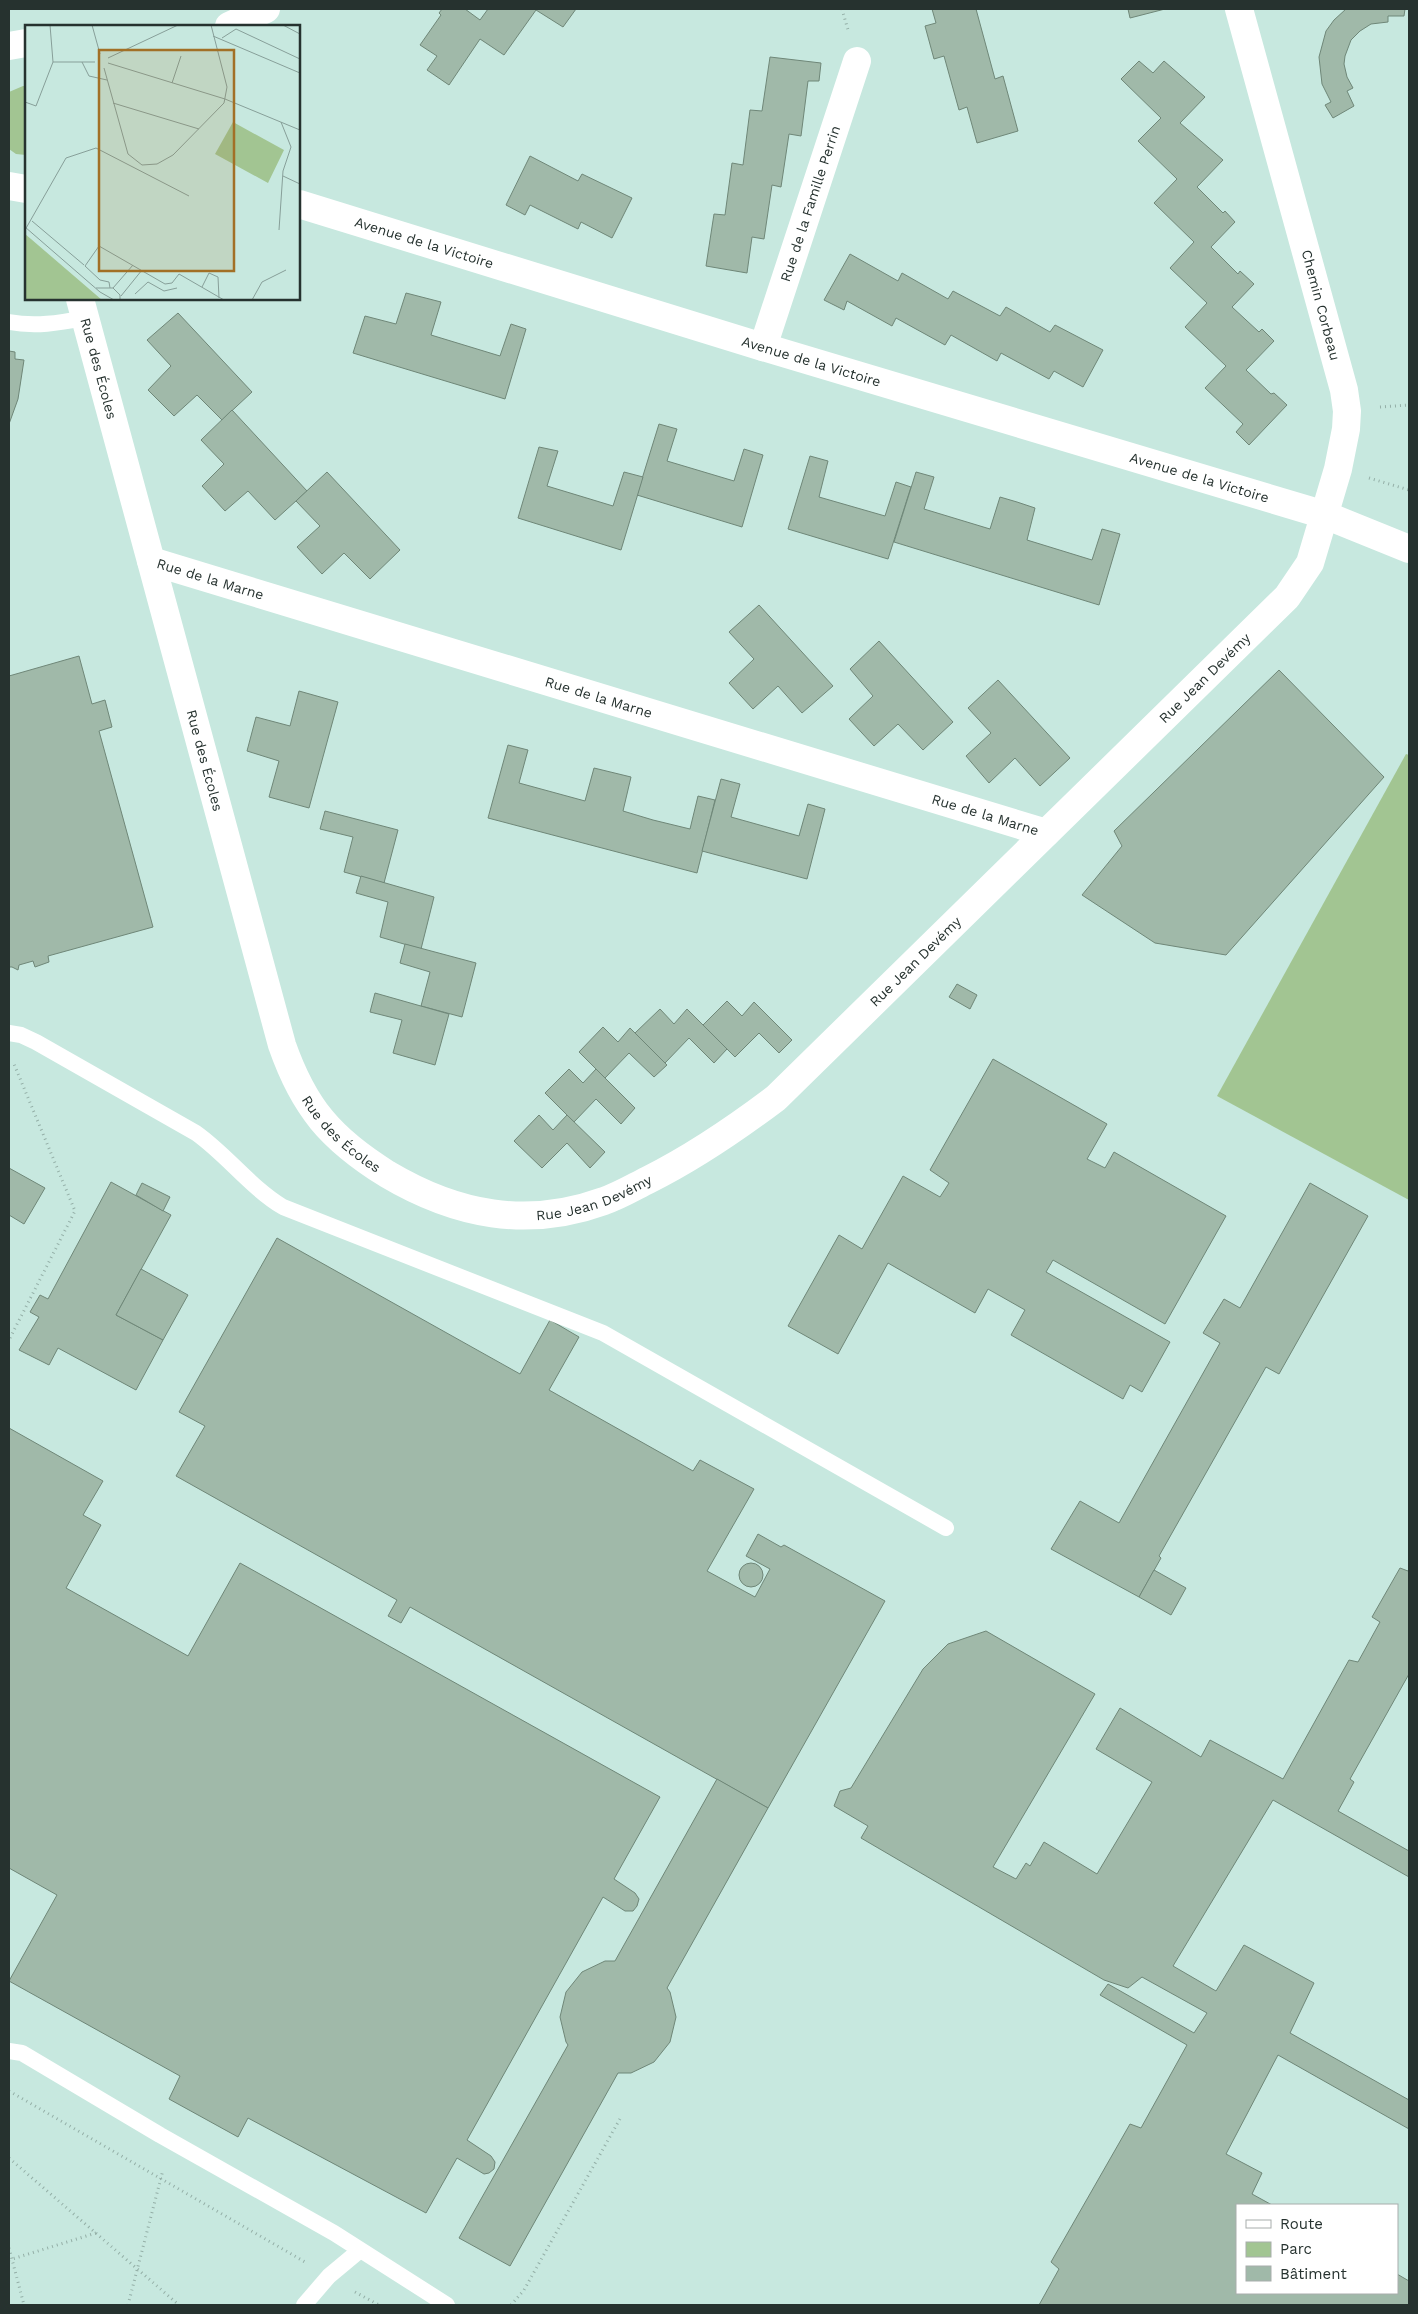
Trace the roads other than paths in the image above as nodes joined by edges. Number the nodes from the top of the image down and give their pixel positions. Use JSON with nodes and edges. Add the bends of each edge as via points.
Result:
{"nodes":[{"id":1,"x":266,"y":9,"type":"edge"},
{"id":2,"x":1239,"y":9,"type":"edge"},
{"id":3,"x":231,"y":25,"type":"edge"},
{"id":4,"x":857,"y":61,"type":"dead end"},
{"id":5,"x":9,"y":186,"type":"edge"},
{"id":6,"x":25,"y":189,"type":"edge"},
{"id":7,"x":300,"y":204,"type":"edge"},
{"id":8,"x":82,"y":308,"type":"edge"},
{"id":9,"x":9,"y":322,"type":"edge"},
{"id":10,"x":763,"y":347,"type":"junction"},
{"id":11,"x":1325,"y":515,"type":"junction"},
{"id":12,"x":1409,"y":549,"type":"edge"},
{"id":13,"x":151,"y":561,"type":"junction"},
{"id":14,"x":1046,"y":833,"type":"junction"},
{"id":15,"x":9,"y":1033,"type":"edge"},
{"id":16,"x":398,"y":1180,"type":"joint"},
{"id":17,"x":946,"y":1528,"type":"dead end"},
{"id":18,"x":9,"y":2051,"type":"edge"},
{"id":19,"x":359,"y":2251,"type":"junction"},
{"id":20,"x":304,"y":2305,"type":"edge"},
{"id":21,"x":446,"y":2305,"type":"edge"}],
"edges":[{"from":1,"to":3,"type":"street"},
{"from":2,"to":11,"type":"street","name":"Chemin Corbeau","via":[[1344,390],[1346,429]]},
{"from":4,"to":10,"type":"street","name":"Rue de la Famille Perrin"},
{"from":5,"to":6,"type":"street"},
{"from":7,"to":10,"type":"street","name":"Avenue de la Victoire"},
{"from":8,"to":9,"type":"lane","via":[[61,323],[28,325]]},
{"from":8,"to":13,"type":"street","name":"Rue des Écoles"},
{"from":10,"to":11,"type":"street","name":"Avenue de la Victoire"},
{"from":11,"to":12,"type":"street"},
{"from":11,"to":14,"type":"street","name":"Rue Jean Devémy","via":[[1310,563],[1287,597]]},
{"from":13,"to":14,"type":"street","name":"Rue de la Marne"},
{"from":13,"to":16,"type":"street","name":"Rue des Écoles","via":[[290,1069],[314,1113],[330,1131],[371,1164]]},
{"from":14,"to":16,"type":"street","name":"Rue Jean Devémy","via":[[776,1098],[731,1132],[667,1170],[605,1201],[534,1216],[478,1212],[450,1204]]},
{"from":15,"to":17,"type":"lane","via":[[36,1042],[196,1133],[267,1197],[283,1207],[604,1333]]},
{"from":18,"to":19,"type":"lane","via":[[22,2052],[334,2233]]},
{"from":19,"to":20,"type":"lane","via":[[329,2276]]},
{"from":19,"to":21,"type":"lane"}]}
